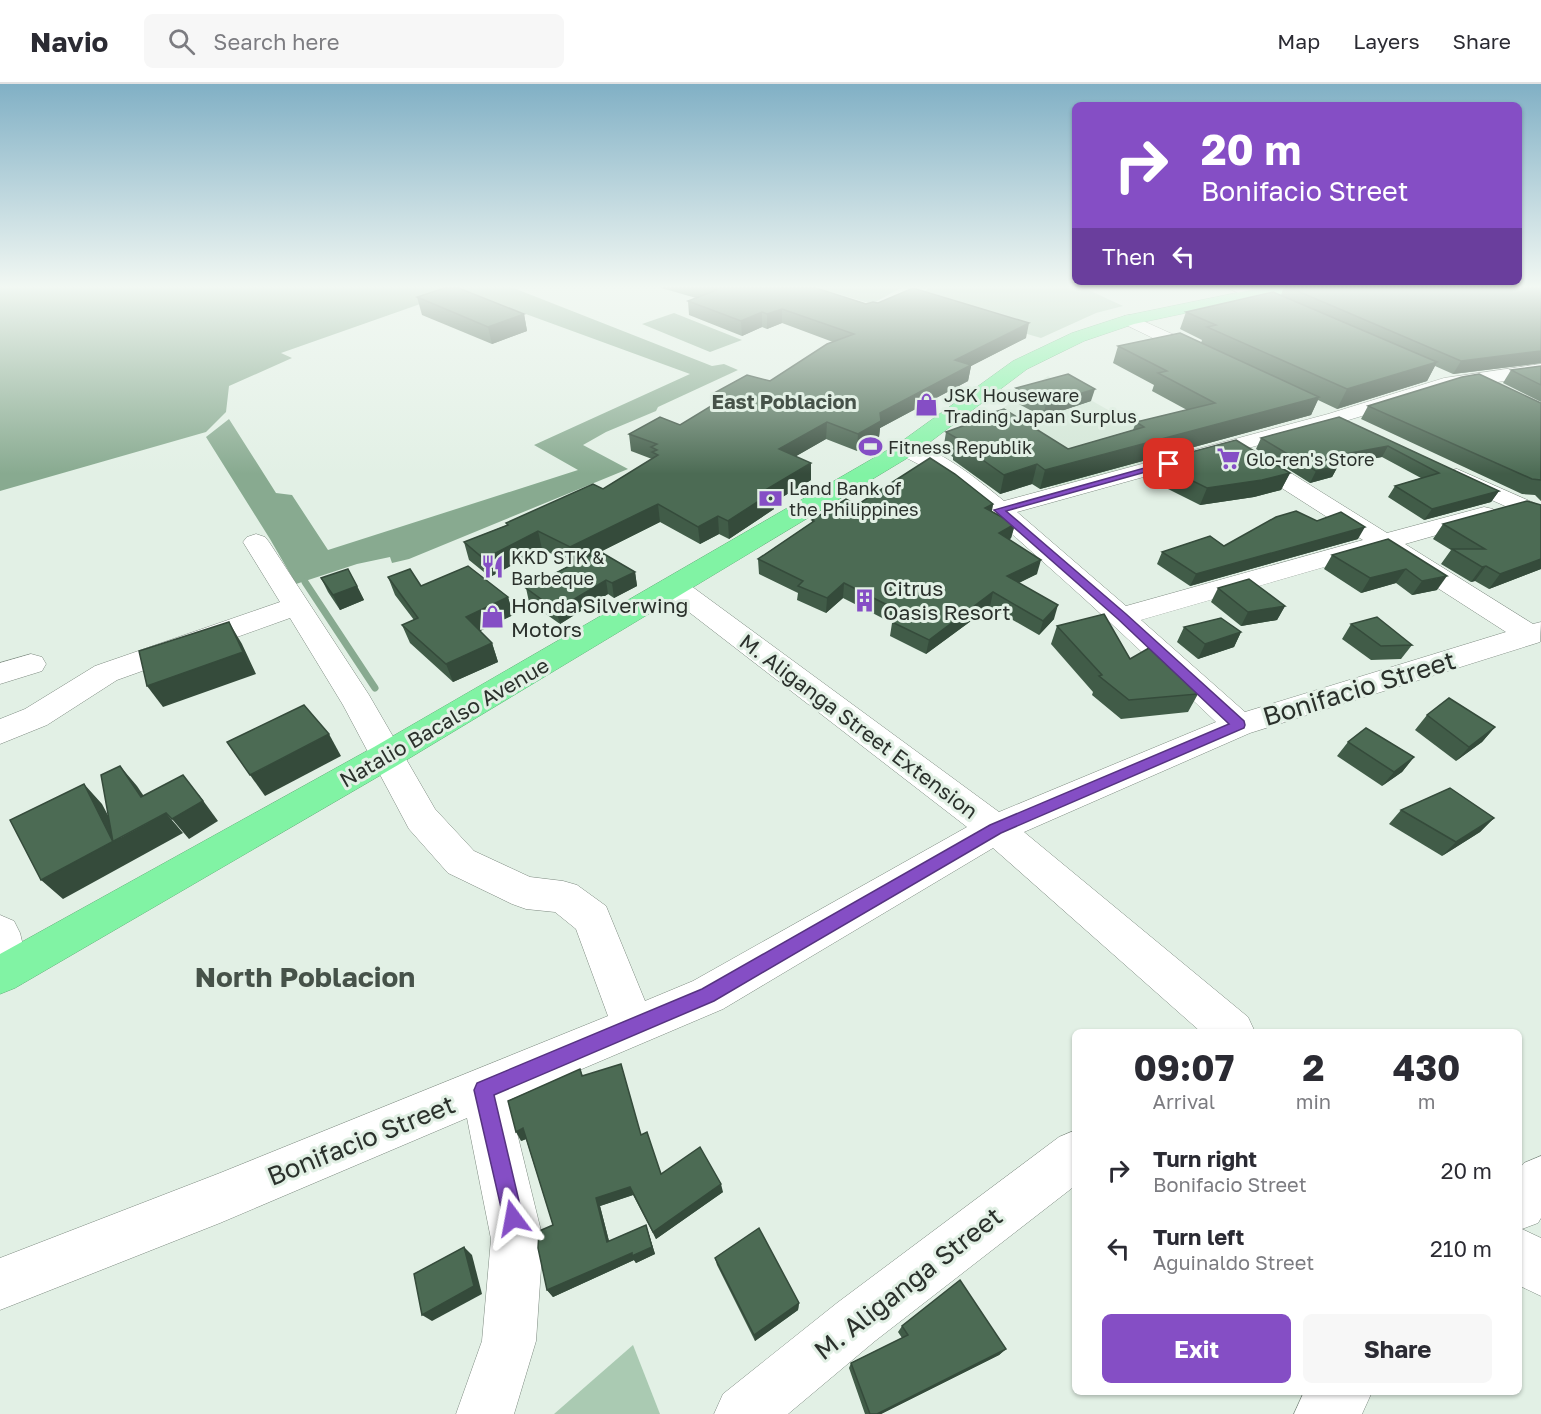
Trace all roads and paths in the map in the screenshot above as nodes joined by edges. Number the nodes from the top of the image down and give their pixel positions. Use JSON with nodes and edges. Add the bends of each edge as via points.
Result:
{"nodes":[{"id":1,"x":1053,"y":349,"type":"edge"},
{"id":2,"x":1192,"y":349,"type":"edge"},
{"id":3,"x":1221,"y":363,"type":"edge"},
{"id":4,"x":1541,"y":370,"type":"edge"},
{"id":5,"x":1430,"y":373,"type":"edge"},
{"id":6,"x":1474,"y":379,"type":"junction"},
{"id":7,"x":1451,"y":382,"type":"junction"},
{"id":8,"x":1503,"y":393,"type":"edge"},
{"id":9,"x":1304,"y":403,"type":"edge"},
{"id":10,"x":1335,"y":418,"type":"junction"},
{"id":11,"x":1367,"y":433,"type":"edge"},
{"id":12,"x":1232,"y":446,"type":"junction"},
{"id":13,"x":906,"y":449,"type":"junction"},
{"id":14,"x":1442,"y":469,"type":"edge"},
{"id":15,"x":1529,"y":501,"type":"edge"},
{"id":16,"x":999,"y":510,"type":"junction"},
{"id":17,"x":1541,"y":515,"type":"edge"},
{"id":18,"x":256,"y":542,"type":"dead end"},
{"id":19,"x":1384,"y":543,"type":"junction"},
{"id":20,"x":673,"y":586,"type":"junction"},
{"id":21,"x":297,"y":606,"type":"junction"},
{"id":22,"x":1122,"y":616,"type":"junction"},
{"id":23,"x":1535,"y":633,"type":"edge"},
{"id":24,"x":31,"y":664,"type":"dead end"},
{"id":25,"x":0,"y":674,"type":"edge"},
{"id":26,"x":1239,"y":725,"type":"junction"},
{"id":27,"x":0,"y":732,"type":"edge"},
{"id":28,"x":386,"y":756,"type":"junction"},
{"id":29,"x":996,"y":829,"type":"junction"},
{"id":30,"x":0,"y":933,"type":"edge"},
{"id":31,"x":4,"y":973,"type":"edge"},
{"id":32,"x":633,"y":1026,"type":"junction"},
{"id":33,"x":1229,"y":1029,"type":"edge"},
{"id":34,"x":483,"y":1090,"type":"junction"},
{"id":35,"x":1072,"y":1157,"type":"edge"},
{"id":36,"x":1541,"y":1180,"type":"edge"},
{"id":37,"x":1522,"y":1204,"type":"edge"},
{"id":38,"x":1522,"y":1256,"type":"edge"},
{"id":39,"x":1541,"y":1270,"type":"edge"},
{"id":40,"x":0,"y":1284,"type":"edge"},
{"id":41,"x":1341,"y":1395,"type":"edge"},
{"id":42,"x":484,"y":1414,"type":"edge"},
{"id":43,"x":743,"y":1414,"type":"edge"},
{"id":44,"x":1323,"y":1414,"type":"edge"}],
"edges":[{"from":1,"to":13,"type":"highway","name":"Natalio Bacalso Avenue","via":[[1020,365]]},
{"from":2,"to":3,"type":"street"},
{"from":4,"to":6,"type":"street"},
{"from":5,"to":7,"type":"street"},
{"from":6,"to":7,"type":"street"},
{"from":6,"to":8,"type":"street"},
{"from":7,"to":10,"type":"street"},
{"from":9,"to":10,"type":"street"},
{"from":10,"to":11,"type":"street"},
{"from":10,"to":12,"type":"street"},
{"from":12,"to":16,"type":"street"},
{"from":12,"to":19,"type":"street"},
{"from":13,"to":16,"type":"street","via":[[933,460]]},
{"from":13,"to":20,"type":"highway","name":"Natalio Bacalso Avenue"},
{"from":14,"to":15,"type":"street"},
{"from":15,"to":17,"type":"street"},
{"from":15,"to":19,"type":"street"},
{"from":16,"to":22,"type":"street"},
{"from":18,"to":21,"type":"street"},
{"from":19,"to":22,"type":"street"},
{"from":19,"to":23,"type":"street"},
{"from":20,"to":28,"type":"highway","name":"Natalio Bacalso Avenue"},
{"from":20,"to":29,"type":"street","name":"M. Aliganga Street Extension"},
{"from":21,"to":27,"type":"street","via":[[106,673],[36,717]]},
{"from":21,"to":28,"type":"street"},
{"from":22,"to":26,"type":"street"},
{"from":23,"to":26,"type":"street","name":"Bonifacio Street"},
{"from":24,"to":25,"type":"street"},
{"from":26,"to":29,"type":"street","name":"Bonifacio Street"},
{"from":28,"to":31,"type":"highway","name":"Natalio Bacalso Avenue"},
{"from":28,"to":32,"type":"street","via":[[422,819],[461,862],[526,893],[563,897],[592,918]]},
{"from":29,"to":32,"type":"street","name":"Bonifacio Street","via":[[708,995]]},
{"from":29,"to":33,"type":"street","name":"M. Aliganga Street Extension"},
{"from":30,"to":31,"type":"street"},
{"from":32,"to":34,"type":"street","name":"Bonifacio Street"},
{"from":34,"to":40,"type":"street","name":"Bonifacio Street"},
{"from":34,"to":42,"type":"street","via":[[517,1239],[509,1341]]},
{"from":35,"to":43,"type":"street","name":"M. Aliganga Street"},
{"from":36,"to":37,"type":"street"},
{"from":38,"to":39,"type":"street"},
{"from":41,"to":44,"type":"street"}]}
